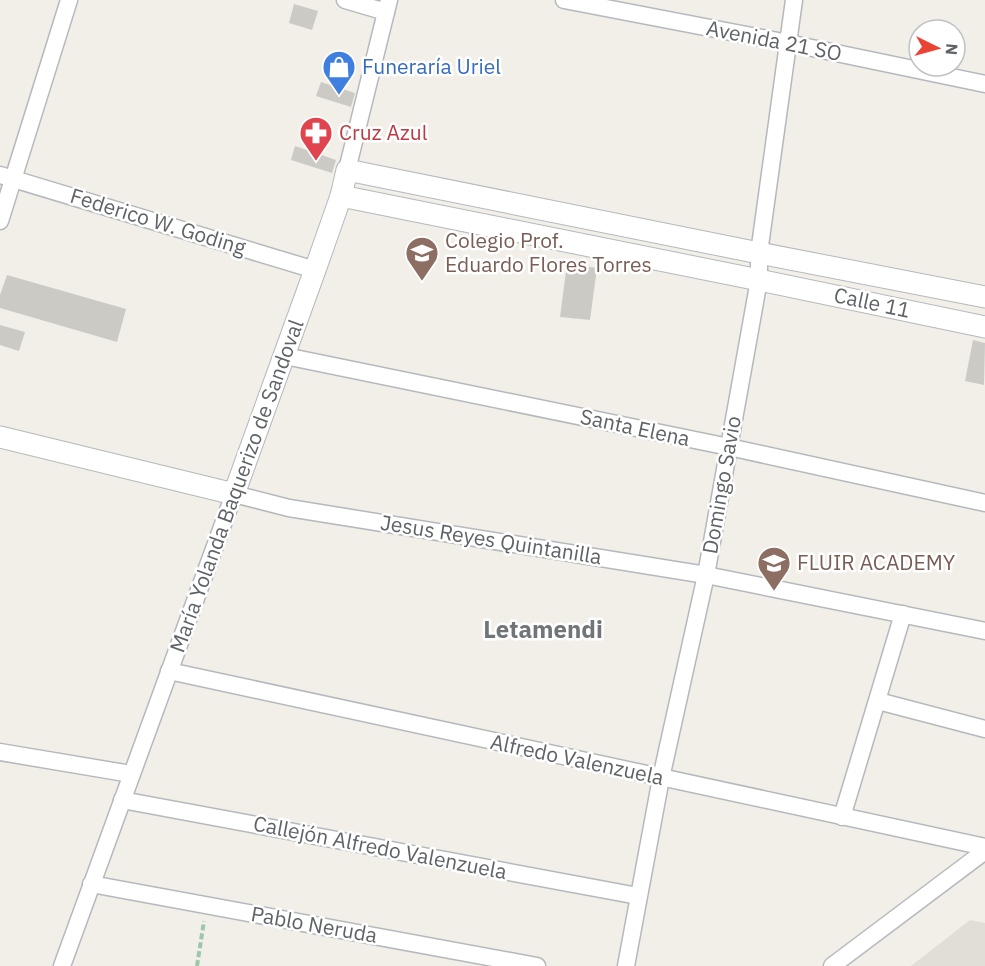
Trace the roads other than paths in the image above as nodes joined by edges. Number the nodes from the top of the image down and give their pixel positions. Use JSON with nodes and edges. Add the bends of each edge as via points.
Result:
{"nodes":[{"id":1,"x":69,"y":0,"type":"edge"},
{"id":2,"x":345,"y":0,"type":"edge"},
{"id":3,"x":564,"y":0,"type":"edge"},
{"id":4,"x":794,"y":0,"type":"edge"},
{"id":5,"x":388,"y":6,"type":"edge"},
{"id":6,"x":788,"y":44,"type":"junction"},
{"id":7,"x":985,"y":84,"type":"edge"},
{"id":8,"x":348,"y":170,"type":"junction"},
{"id":9,"x":6,"y":177,"type":"edge"},
{"id":10,"x":341,"y":196,"type":"junction"},
{"id":11,"x":0,"y":221,"type":"edge"},
{"id":12,"x":759,"y":253,"type":"junction"},
{"id":13,"x":315,"y":270,"type":"junction"},
{"id":14,"x":759,"y":279,"type":"junction"},
{"id":15,"x":985,"y":297,"type":"edge"},
{"id":16,"x":985,"y":327,"type":"edge"},
{"id":17,"x":285,"y":356,"type":"junction"},
{"id":18,"x":0,"y":437,"type":"edge"},
{"id":19,"x":729,"y":447,"type":"junction"},
{"id":20,"x":234,"y":494,"type":"junction"},
{"id":21,"x":985,"y":503,"type":"edge"},
{"id":22,"x":706,"y":575,"type":"junction"},
{"id":23,"x":903,"y":614,"type":"junction"},
{"id":24,"x":985,"y":631,"type":"edge"},
{"id":25,"x":169,"y":671,"type":"junction"},
{"id":26,"x":878,"y":701,"type":"junction"},
{"id":27,"x":985,"y":729,"type":"edge"},
{"id":28,"x":0,"y":752,"type":"edge"},
{"id":29,"x":131,"y":774,"type":"junction"},
{"id":30,"x":661,"y":778,"type":"junction"},
{"id":31,"x":122,"y":800,"type":"junction"},
{"id":32,"x":842,"y":817,"type":"junction"},
{"id":33,"x":985,"y":849,"type":"edge"},
{"id":34,"x":91,"y":884,"type":"junction"},
{"id":35,"x":638,"y":896,"type":"junction"},
{"id":36,"x":62,"y":966,"type":"edge"},
{"id":37,"x":537,"y":966,"type":"edge"},
{"id":38,"x":626,"y":966,"type":"edge"},
{"id":39,"x":832,"y":966,"type":"edge"}],
"edges":[{"from":1,"to":9,"type":"street"},
{"from":2,"to":5,"type":"street"},
{"from":3,"to":6,"type":"street","name":"Avenida 21 SO"},
{"from":4,"to":6,"type":"street","name":"Domingo Savio"},
{"from":5,"to":8,"type":"street","name":"María Yolanda Baquerizo de Sandoval"},
{"from":6,"to":7,"type":"street","name":"Avenida 21 SO"},
{"from":6,"to":12,"type":"street","name":"Domingo Savio"},
{"from":8,"to":10,"type":"street","name":"María Yolanda Baquerizo de Sandoval"},
{"from":8,"to":12,"type":"street"},
{"from":9,"to":11,"type":"street"},
{"from":9,"to":13,"type":"street","name":"Federico W. Goding"},
{"from":10,"to":13,"type":"street","name":"María Yolanda Baquerizo de Sandoval"},
{"from":10,"to":14,"type":"street","name":"Calle 11"},
{"from":12,"to":14,"type":"street","name":"Domingo Savio"},
{"from":12,"to":15,"type":"street"},
{"from":13,"to":17,"type":"street","name":"María Yolanda Baquerizo de Sandoval"},
{"from":14,"to":16,"type":"street","name":"Calle 11"},
{"from":14,"to":19,"type":"street","name":"Domingo Savio"},
{"from":17,"to":19,"type":"street","name":"Santa Elena"},
{"from":17,"to":20,"type":"street","name":"María Yolanda Baquerizo de Sandoval"},
{"from":18,"to":20,"type":"street","name":"Jesus Reyes Quintanilla"},
{"from":19,"to":21,"type":"street","name":"Santa Elena"},
{"from":19,"to":22,"type":"street","name":"Domingo Savio"},
{"from":20,"to":22,"type":"street","name":"Jesus Reyes Quintanilla","via":[[289,508]]},
{"from":20,"to":25,"type":"street","name":"María Yolanda Baquerizo de Sandoval"},
{"from":22,"to":23,"type":"street","name":"Jesus Reyes Quintanilla"},
{"from":22,"to":30,"type":"street","name":"Domingo Savio"},
{"from":23,"to":24,"type":"street","name":"Jesus Reyes Quintanilla"},
{"from":23,"to":26,"type":"street"},
{"from":25,"to":29,"type":"street","name":"María Yolanda Baquerizo de Sandoval"},
{"from":25,"to":30,"type":"street","name":"Alfredo Valenzuela"},
{"from":26,"to":27,"type":"street"},
{"from":26,"to":32,"type":"street"},
{"from":28,"to":29,"type":"street"},
{"from":29,"to":31,"type":"street","name":"María Yolanda Baquerizo de Sandoval"},
{"from":30,"to":32,"type":"street","name":"Alfredo Valenzuela"},
{"from":30,"to":35,"type":"street","name":"Domingo Savio"},
{"from":31,"to":34,"type":"street","name":"María Yolanda Baquerizo de Sandoval"},
{"from":31,"to":35,"type":"street","name":"Callejón Alfredo Valenzuela"},
{"from":32,"to":33,"type":"street","name":"Alfredo Valenzuela"},
{"from":33,"to":39,"type":"street"},
{"from":34,"to":36,"type":"street","name":"María Yolanda Baquerizo de Sandoval"},
{"from":34,"to":37,"type":"street","name":"Pablo Neruda"},
{"from":35,"to":38,"type":"street","name":"Domingo Savio"}]}
